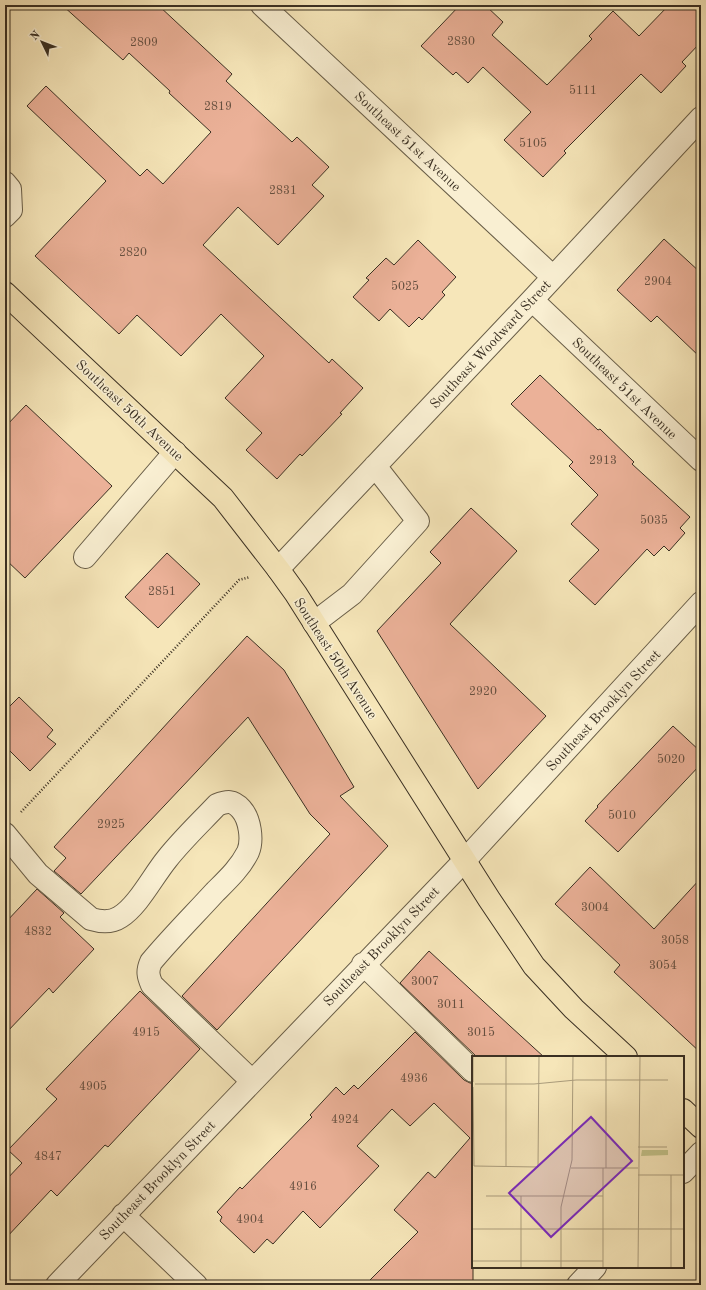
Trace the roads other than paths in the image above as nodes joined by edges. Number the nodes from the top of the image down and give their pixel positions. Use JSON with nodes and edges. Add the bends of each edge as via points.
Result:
{"nodes":[{"id":1,"x":262,"y":5,"type":"edge"},
{"id":2,"x":701,"y":118,"type":"edge"},
{"id":3,"x":5,"y":184,"type":"edge"},
{"id":4,"x":5,"y":216,"type":"edge"},
{"id":5,"x":553,"y":277,"type":"junction"},
{"id":6,"x":5,"y":293,"type":"edge"},
{"id":7,"x":532,"y":300,"type":"junction"},
{"id":8,"x":175,"y":452,"type":"junction"},
{"id":9,"x":701,"y":460,"type":"edge"},
{"id":10,"x":375,"y":466,"type":"junction"},
{"id":11,"x":85,"y":557,"type":"dead end"},
{"id":12,"x":278,"y":569,"type":"junction"},
{"id":13,"x":701,"y":603,"type":"edge"},
{"id":14,"x":314,"y":623,"type":"junction"},
{"id":15,"x":6,"y":838,"type":"edge"},
{"id":16,"x":464,"y":860,"type":"junction"},
{"id":17,"x":363,"y":964,"type":"junction"},
{"id":18,"x":625,"y":1056,"type":"edge"},
{"id":19,"x":472,"y":1070,"type":"edge"},
{"id":20,"x":252,"y":1081,"type":"junction"},
{"id":21,"x":684,"y":1111,"type":"edge"},
{"id":22,"x":701,"y":1127,"type":"edge"},
{"id":23,"x":701,"y":1153,"type":"edge"},
{"id":24,"x":684,"y":1171,"type":"edge"},
{"id":25,"x":123,"y":1215,"type":"junction"},
{"id":26,"x":594,"y":1268,"type":"edge"},
{"id":27,"x":58,"y":1285,"type":"edge"},
{"id":28,"x":196,"y":1285,"type":"edge"},
{"id":29,"x":578,"y":1285,"type":"edge"}],
"edges":[{"from":1,"to":5,"type":"street","name":"Southeast 51st Avenue"},
{"from":2,"to":5,"type":"street","name":"Southeast Woodward Street"},
{"from":3,"to":4,"type":"street","via":[[10,189],[11,210]]},
{"from":5,"to":7,"type":"street","name":"Southeast Woodward Street"},
{"from":6,"to":8,"type":"main road","name":"Southeast 50th Avenue"},
{"from":7,"to":9,"type":"street","name":"Southeast 51st Avenue"},
{"from":7,"to":10,"type":"street","name":"Southeast Woodward Street"},
{"from":8,"to":11,"type":"street"},
{"from":8,"to":12,"type":"main road","name":"Southeast 50th Avenue","via":[[223,498]]},
{"from":10,"to":12,"type":"street","name":"Southeast Woodward Street"},
{"from":10,"to":14,"type":"street","via":[[418,520],[352,594]]},
{"from":12,"to":14,"type":"main road","name":"Southeast 50th Avenue"},
{"from":13,"to":16,"type":"street","name":"Southeast Brooklyn Street"},
{"from":14,"to":16,"type":"main road","name":"Southeast 50th Avenue"},
{"from":15,"to":20,"type":"street","via":[[38,874],[91,919],[99,922],[109,921],[126,913],[167,858],[217,805],[232,802],[237,805],[246,817],[249,828],[248,852],[236,870],[151,962],[148,976],[152,986]]},
{"from":16,"to":17,"type":"street","name":"Southeast Brooklyn Street"},
{"from":16,"to":18,"type":"main road","name":"Southeast 50th Avenue","via":[[534,966],[574,1009]]},
{"from":17,"to":19,"type":"street"},
{"from":17,"to":20,"type":"street","name":"Southeast Brooklyn Street"},
{"from":20,"to":25,"type":"street","name":"Southeast Brooklyn Street"},
{"from":21,"to":22,"type":"main road"},
{"from":23,"to":24,"type":"street"},
{"from":25,"to":27,"type":"street","name":"Southeast Brooklyn Street"},
{"from":25,"to":28,"type":"street"},
{"from":26,"to":29,"type":"street"}]}
